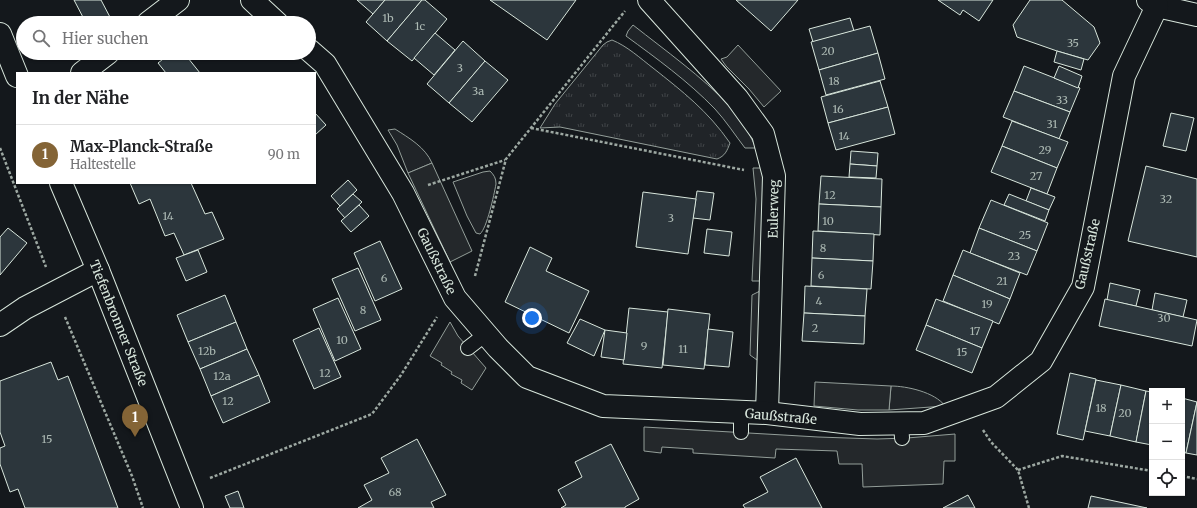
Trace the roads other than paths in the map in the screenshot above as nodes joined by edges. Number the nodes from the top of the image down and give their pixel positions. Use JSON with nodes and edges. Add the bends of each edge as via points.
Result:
{"nodes":[{"id":1,"x":178,"y":0,"type":"edge"},
{"id":2,"x":252,"y":0,"type":"edge"},
{"id":3,"x":650,"y":0,"type":"edge"},
{"id":4,"x":1152,"y":3,"type":"edge"},
{"id":5,"x":1197,"y":15,"type":"edge"},
{"id":6,"x":157,"y":16,"type":"edge"},
{"id":7,"x":269,"y":16,"type":"edge"},
{"id":8,"x":0,"y":34,"type":"edge"},
{"id":9,"x":316,"y":56,"type":"edge"},
{"id":10,"x":99,"y":60,"type":"edge"},
{"id":11,"x":83,"y":72,"type":"edge"},
{"id":12,"x":16,"y":74,"type":"edge"},
{"id":13,"x":61,"y":184,"type":"edge"},
{"id":14,"x":98,"y":270,"type":"junction"},
{"id":15,"x":0,"y":326,"type":"edge"},
{"id":16,"x":486,"y":334,"type":"junction"},
{"id":17,"x":468,"y":348,"type":"dead end"},
{"id":18,"x":766,"y":413,"type":"junction"},
{"id":19,"x":192,"y":508,"type":"edge"}],
"edges":[{"from":1,"to":6,"type":"street"},
{"from":2,"to":7,"type":"street"},
{"from":3,"to":18,"type":"street","name":"Eulerweg","via":[[737,98],[763,134],[774,176],[768,241],[765,323]]},
{"from":4,"to":5,"type":"street"},
{"from":4,"to":18,"type":"street","name":"Gaußstraße","via":[[1124,76],[1082,287],[1042,361],[996,398],[902,431],[859,417]]},
{"from":8,"to":12,"type":"street"},
{"from":9,"to":16,"type":"street","name":"Gaußstraße","via":[[325,64],[403,193],[426,226],[455,298]]},
{"from":10,"to":11,"type":"street"},
{"from":13,"to":14,"type":"street","name":"Tiefenbronner Straße"},
{"from":14,"to":15,"type":"street","via":[[25,308]]},
{"from":14,"to":19,"type":"street","name":"Tiefenbronner Straße"},
{"from":16,"to":17,"type":"lane"},
{"from":16,"to":18,"type":"street","name":"Gaußstraße","via":[[527,377],[603,406],[741,422]]}]}
